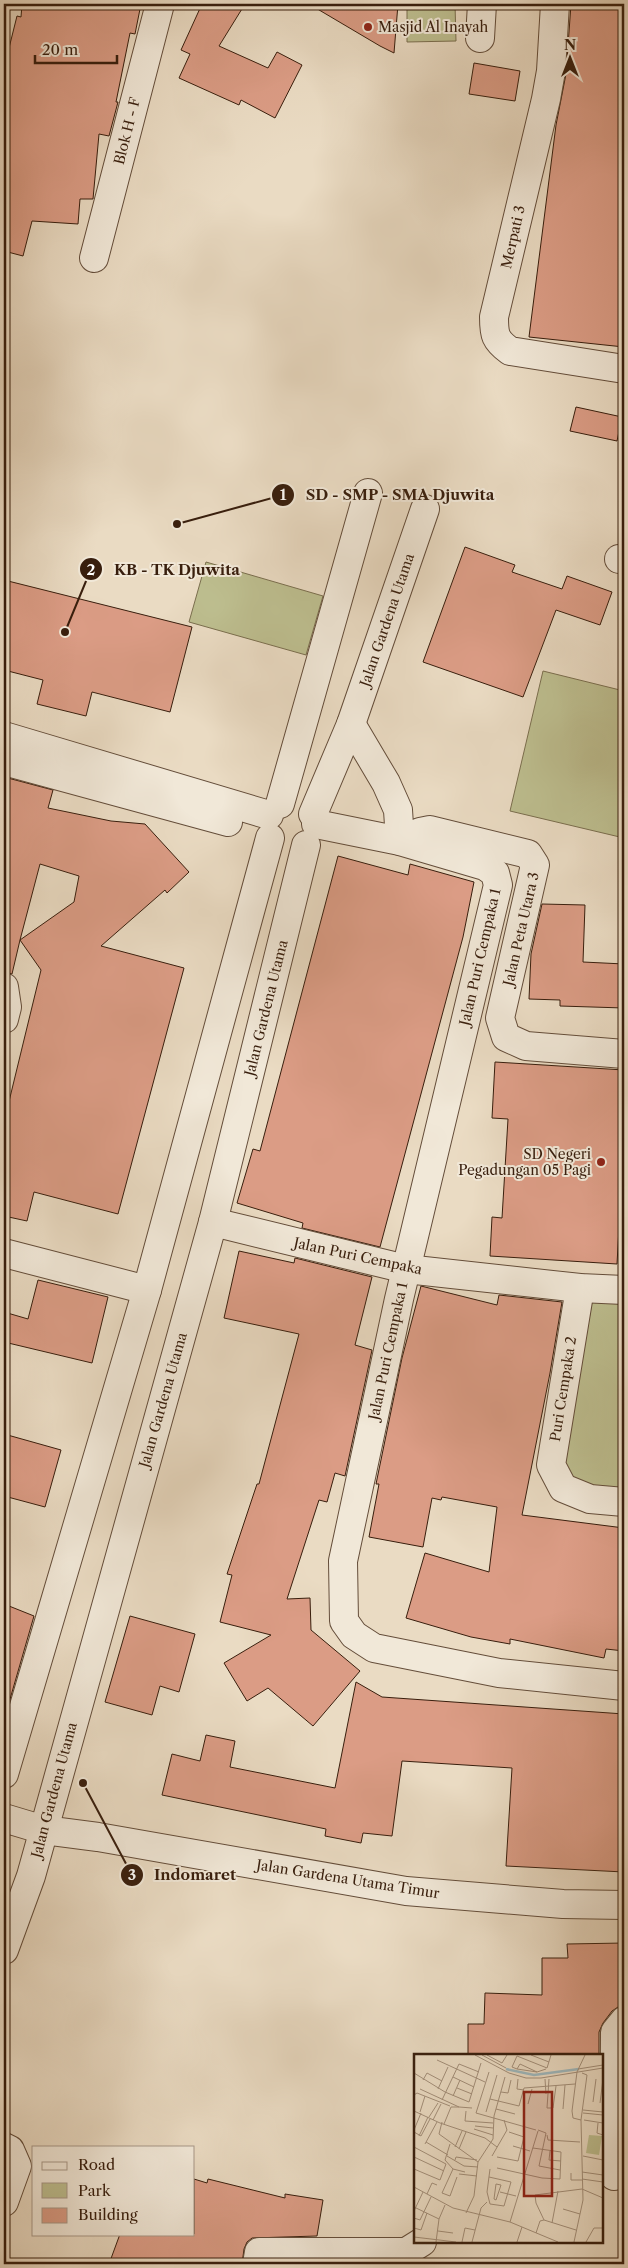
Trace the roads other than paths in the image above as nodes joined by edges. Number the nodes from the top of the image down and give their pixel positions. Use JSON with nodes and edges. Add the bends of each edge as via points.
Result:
{"nodes":[{"id":1,"x":160,"y":4,"type":"edge"},
{"id":2,"x":482,"y":4,"type":"edge"},
{"id":3,"x":555,"y":4,"type":"edge"},
{"id":4,"x":480,"y":38,"type":"dead end"},
{"id":5,"x":94,"y":258,"type":"dead end"},
{"id":6,"x":624,"y":369,"type":"edge"},
{"id":7,"x":368,"y":493,"type":"dead end"},
{"id":8,"x":425,"y":509,"type":"dead end"},
{"id":9,"x":351,"y":724,"type":"junction"},
{"id":10,"x":4,"y":736,"type":"edge"},
{"id":11,"x":4,"y":761,"type":"edge"},
{"id":12,"x":272,"y":822,"type":"junction"},
{"id":13,"x":312,"y":828,"type":"junction"},
{"id":14,"x":410,"y":844,"type":"junction"},
{"id":15,"x":4,"y":987,"type":"edge"},
{"id":16,"x":4,"y":1019,"type":"edge"},
{"id":17,"x":624,"y":1054,"type":"edge"},
{"id":18,"x":213,"y":1222,"type":"junction"},
{"id":19,"x":4,"y":1253,"type":"edge"},
{"id":20,"x":406,"y":1269,"type":"junction"},
{"id":21,"x":580,"y":1288,"type":"junction"},
{"id":22,"x":147,"y":1290,"type":"junction"},
{"id":23,"x":624,"y":1290,"type":"edge"},
{"id":24,"x":624,"y":1502,"type":"edge"},
{"id":25,"x":624,"y":1686,"type":"edge"},
{"id":26,"x":4,"y":1774,"type":"edge"},
{"id":27,"x":4,"y":1818,"type":"edge"},
{"id":28,"x":44,"y":1830,"type":"junction"},
{"id":29,"x":624,"y":1905,"type":"edge"},
{"id":30,"x":4,"y":1950,"type":"edge"},
{"id":31,"x":624,"y":2021,"type":"edge"},
{"id":32,"x":4,"y":2147,"type":"edge"},
{"id":33,"x":613,"y":2176,"type":"edge"},
{"id":34,"x":4,"y":2202,"type":"edge"},
{"id":35,"x":420,"y":2243,"type":"edge"},
{"id":36,"x":258,"y":2258,"type":"edge"}],
"edges":[{"from":1,"to":5,"type":"street","name":"Blok H - F"},
{"from":2,"to":4,"type":"street"},
{"from":3,"to":6,"type":"street","name":"Merpati 3","via":[[546,99],[494,317],[494,332],[499,342],[510,351]]},
{"from":7,"to":12,"type":"street"},
{"from":8,"to":9,"type":"street","name":"Jalan Gardena Utama"},
{"from":9,"to":13,"type":"street","name":"Jalan Gardena Utama"},
{"from":9,"to":14,"type":"street","via":[[386,783]]},
{"from":10,"to":12,"type":"street"},
{"from":11,"to":12,"type":"street"},
{"from":12,"to":13,"type":"street","via":[[294,801],[302,803]]},
{"from":12,"to":13,"type":"street","via":[[283,848],[291,850]]},
{"from":12,"to":22,"type":"street"},
{"from":13,"to":14,"type":"street","name":"Jalan Puri Cempaka 1"},
{"from":13,"to":18,"type":"street","name":"Jalan Gardena Utama"},
{"from":14,"to":17,"type":"street","name":"Jalan Peta Utara 3","via":[[420,832],[430,830],[528,854],[535,865],[500,1018],[506,1037],[526,1046]]},
{"from":14,"to":20,"type":"street","name":"Jalan Puri Cempaka 1","via":[[485,866],[495,873],[498,885]]},
{"from":15,"to":16,"type":"street","via":[[7,1007]]},
{"from":18,"to":20,"type":"street","name":"Jalan Puri Cempaka"},
{"from":18,"to":28,"type":"street","name":"Jalan Gardena Utama"},
{"from":19,"to":22,"type":"street"},
{"from":20,"to":21,"type":"street","name":"Jalan Puri Cempaka"},
{"from":20,"to":25,"type":"street","name":"Jalan Puri Cempaka 1","via":[[343,1561],[344,1621],[354,1635],[374,1648],[499,1673]]},
{"from":21,"to":23,"type":"street","name":"Jalan Puri Cempaka"},
{"from":21,"to":24,"type":"street","name":"Puri Cempaka 2","via":[[551,1464],[563,1488],[590,1499]]},
{"from":22,"to":26,"type":"street"},
{"from":27,"to":28,"type":"street","name":"Jalan Gardena Utama Timur"},
{"from":28,"to":29,"type":"street","name":"Jalan Gardena Utama Timur","via":[[406,1891],[563,1904]]},
{"from":28,"to":30,"type":"street","name":"Jalan Gardena Utama"},
{"from":31,"to":33,"type":"street","via":[[615,2032]]},
{"from":32,"to":34,"type":"street","via":[[10,2150],[17,2166]]},
{"from":35,"to":36,"type":"street","via":[[406,2252]]}]}
